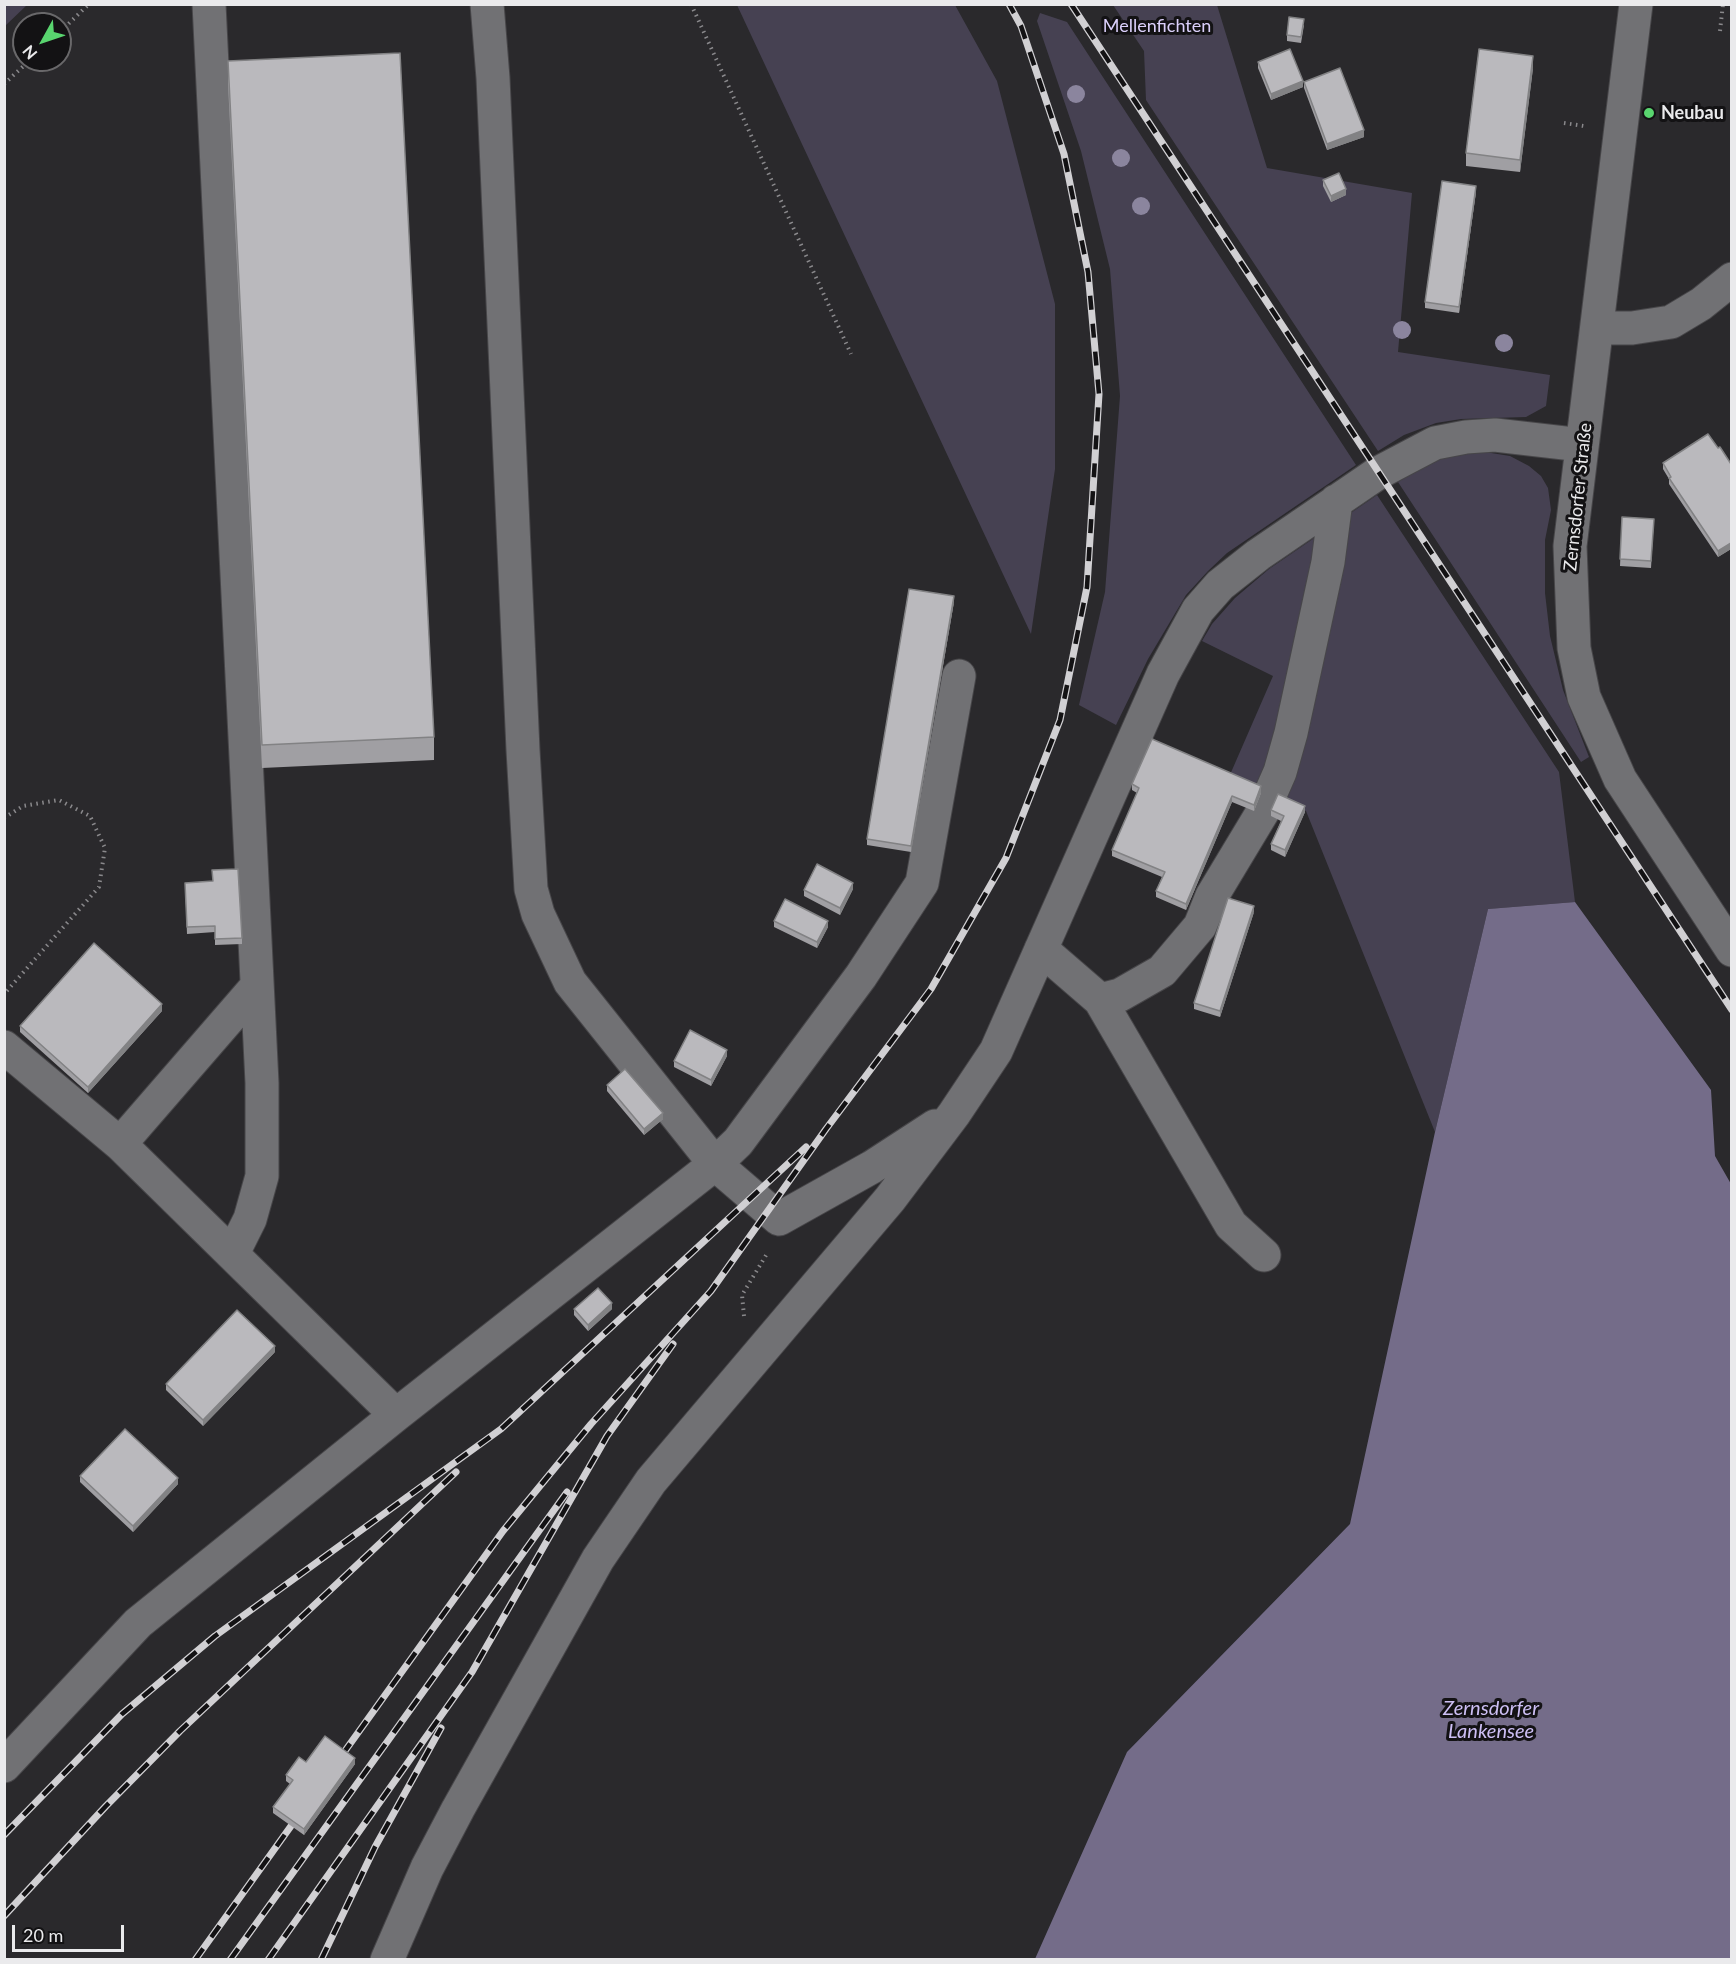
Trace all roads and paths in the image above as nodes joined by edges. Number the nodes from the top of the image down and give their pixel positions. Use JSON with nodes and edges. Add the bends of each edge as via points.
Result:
{"nodes":[{"id":1,"x":89,"y":4,"type":"edge"},
{"id":2,"x":209,"y":4,"type":"edge"},
{"id":3,"x":487,"y":4,"type":"edge"},
{"id":4,"x":691,"y":4,"type":"edge"},
{"id":5,"x":1636,"y":4,"type":"edge"},
{"id":6,"x":1723,"y":4,"type":"edge"},
{"id":7,"x":72,"y":20,"type":"edge"},
{"id":8,"x":1720,"y":31,"type":"dead end"},
{"id":9,"x":17,"y":72,"type":"edge"},
{"id":10,"x":4,"y":84,"type":"edge"},
{"id":11,"x":1564,"y":123,"type":"dead end"},
{"id":12,"x":1577,"y":124,"type":"dead end"},
{"id":13,"x":1731,"y":279,"type":"edge"},
{"id":14,"x":1597,"y":328,"type":"junction"},
{"id":15,"x":851,"y":354,"type":"dead end"},
{"id":16,"x":1582,"y":445,"type":"junction"},
{"id":17,"x":1336,"y":501,"type":"junction"},
{"id":18,"x":959,"y":676,"type":"dead end"},
{"id":19,"x":4,"y":818,"type":"edge"},
{"id":20,"x":1041,"y":949,"type":"junction"},
{"id":21,"x":1731,"y":950,"type":"edge"},
{"id":22,"x":257,"y":986,"type":"junction"},
{"id":23,"x":4,"y":994,"type":"edge"},
{"id":24,"x":1100,"y":1000,"type":"junction"},
{"id":25,"x":4,"y":1047,"type":"edge"},
{"id":26,"x":954,"y":1114,"type":"junction"},
{"id":27,"x":120,"y":1144,"type":"junction"},
{"id":28,"x":715,"y":1164,"type":"junction"},
{"id":29,"x":779,"y":1219,"type":"junction"},
{"id":30,"x":233,"y":1253,"type":"junction"},
{"id":31,"x":1264,"y":1255,"type":"dead end"},
{"id":32,"x":758,"y":1353,"type":"junction"},
{"id":33,"x":396,"y":1415,"type":"junction"},
{"id":34,"x":4,"y":1766,"type":"edge"},
{"id":35,"x":387,"y":1959,"type":"edge"}],
"edges":[{"from":1,"to":7,"type":"path"},
{"from":2,"to":22,"type":"street"},
{"from":3,"to":28,"type":"street","via":[[531,889],[538,914],[570,982]]},
{"from":4,"to":15,"type":"path"},
{"from":5,"to":14,"type":"street","name":"Zernsdorfer Straße"},
{"from":6,"to":8,"type":"path"},
{"from":9,"to":10,"type":"path"},
{"from":11,"to":12,"type":"path"},
{"from":13,"to":14,"type":"street","via":[[1671,322]]},
{"from":14,"to":16,"type":"street","name":"Zernsdorfer Straße"},
{"from":16,"to":17,"type":"street","via":[[1495,435],[1435,443]]},
{"from":16,"to":21,"type":"street","name":"Zernsdorfer Straße","via":[[1570,546],[1570,598],[1574,648],[1584,697],[1620,779]]},
{"from":17,"to":20,"type":"street","via":[[1220,585],[1198,610],[1163,674]]},
{"from":17,"to":24,"type":"street","via":[[1328,562],[1291,733],[1262,813],[1212,896],[1200,926],[1162,971],[1120,995]]},
{"from":18,"to":28,"type":"street","via":[[922,884],[861,976],[738,1142]]},
{"from":19,"to":23,"type":"path","via":[[23,806],[59,800],[90,816],[105,848],[99,888]]},
{"from":20,"to":24,"type":"street"},
{"from":20,"to":26,"type":"street","via":[[996,1051]]},
{"from":22,"to":27,"type":"street"},
{"from":22,"to":30,"type":"street","via":[[262,1176],[250,1219]]},
{"from":24,"to":31,"type":"street","via":[[1231,1225]]},
{"from":25,"to":27,"type":"street"},
{"from":26,"to":29,"type":"street","via":[[872,1167]]},
{"from":26,"to":32,"type":"street","via":[[890,1199]]},
{"from":27,"to":30,"type":"street"},
{"from":28,"to":29,"type":"street"},
{"from":28,"to":33,"type":"street"},
{"from":29,"to":32,"type":"path","via":[[771,1247],[742,1295],[745,1321]]},
{"from":30,"to":33,"type":"street"},
{"from":32,"to":35,"type":"street","via":[[651,1481],[598,1559],[458,1809]]},
{"from":33,"to":34,"type":"street","via":[[138,1623]]}]}
